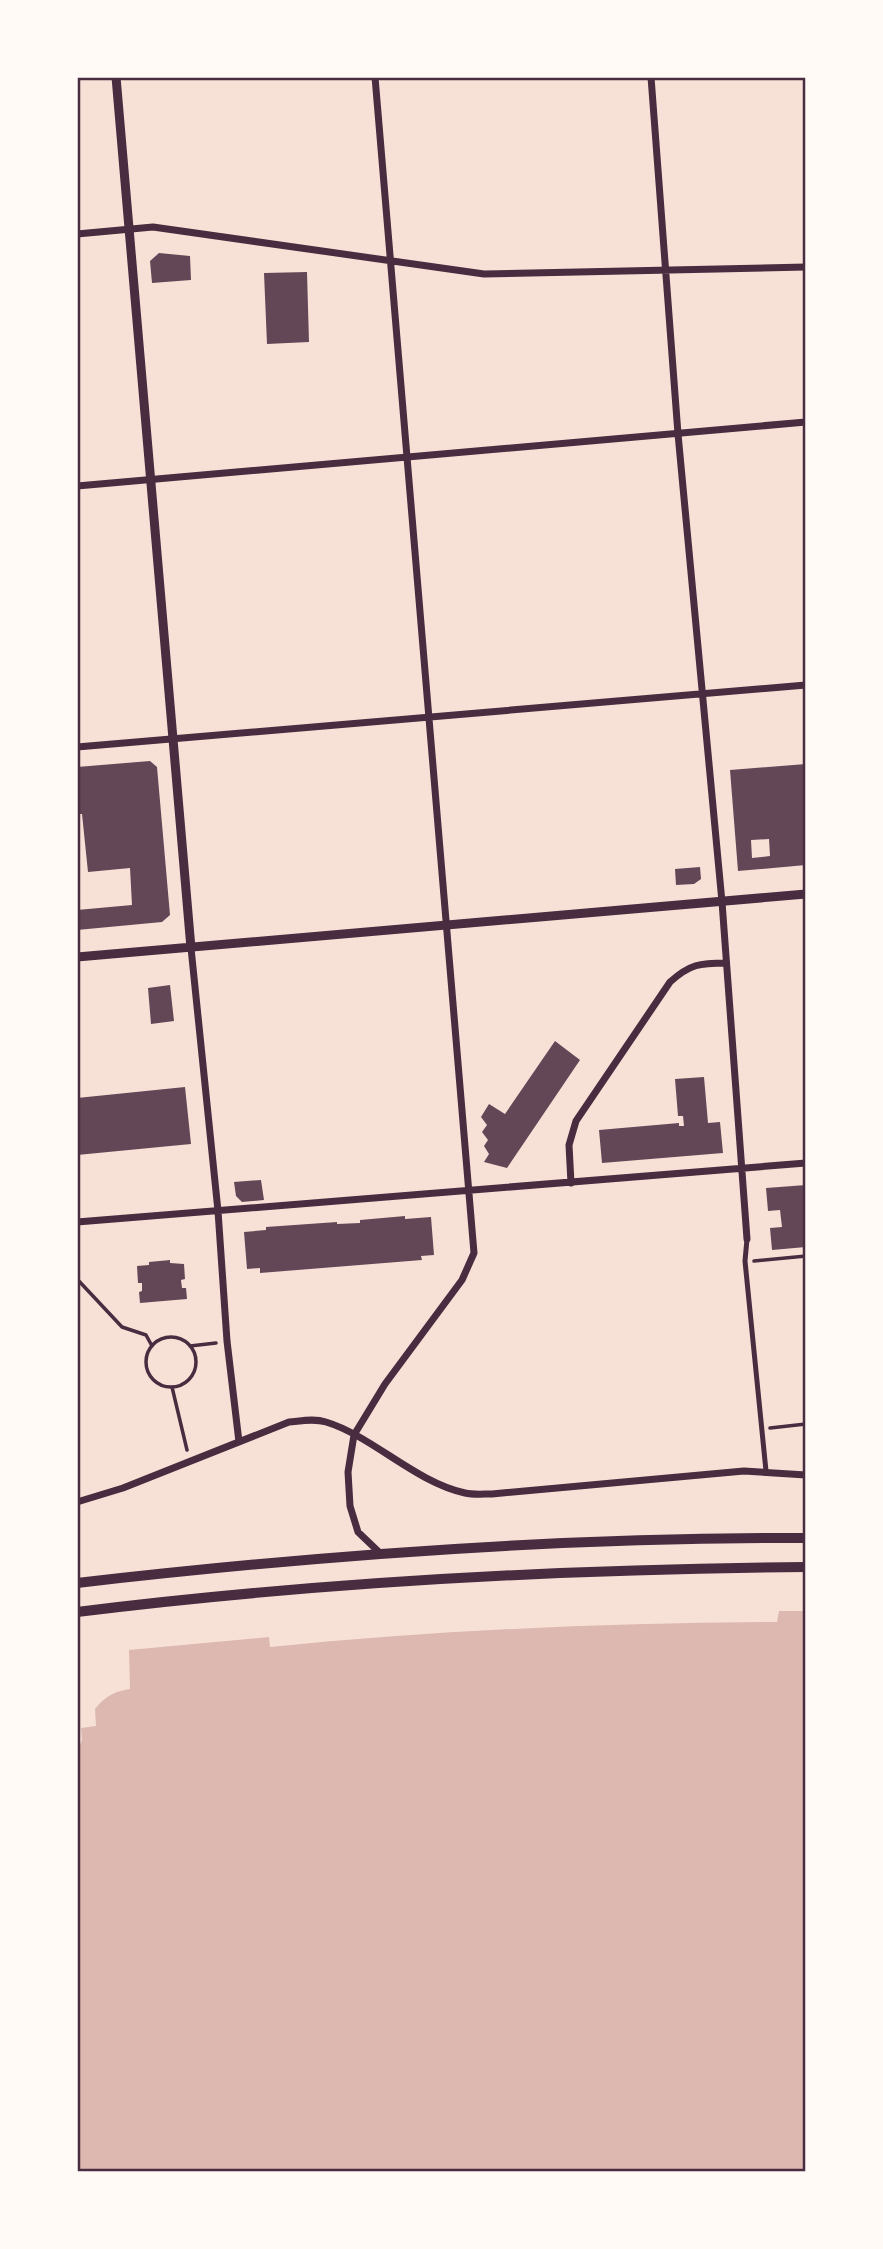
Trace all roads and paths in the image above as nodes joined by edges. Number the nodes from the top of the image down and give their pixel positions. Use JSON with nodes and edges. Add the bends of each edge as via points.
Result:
{"nodes":[{"id":1,"x":116,"y":77,"type":"edge"},
{"id":2,"x":375,"y":77,"type":"edge"},
{"id":3,"x":651,"y":77,"type":"edge"},
{"id":4,"x":129,"y":230,"type":"junction"},
{"id":5,"x":77,"y":234,"type":"edge"},
{"id":6,"x":391,"y":262,"type":"junction"},
{"id":7,"x":806,"y":267,"type":"edge"},
{"id":8,"x":668,"y":271,"type":"junction"},
{"id":9,"x":806,"y":422,"type":"edge"},
{"id":10,"x":678,"y":434,"type":"junction"},
{"id":11,"x":407,"y":458,"type":"junction"},
{"id":12,"x":151,"y":481,"type":"junction"},
{"id":13,"x":77,"y":486,"type":"edge"},
{"id":14,"x":806,"y":685,"type":"edge"},
{"id":15,"x":702,"y":694,"type":"junction"},
{"id":16,"x":429,"y":718,"type":"junction"},
{"id":17,"x":173,"y":739,"type":"junction"},
{"id":18,"x":77,"y":747,"type":"edge"},
{"id":19,"x":806,"y":894,"type":"edge"},
{"id":20,"x":722,"y":902,"type":"junction"},
{"id":21,"x":446,"y":925,"type":"junction"},
{"id":22,"x":191,"y":948,"type":"junction"},
{"id":23,"x":77,"y":957,"type":"edge"},
{"id":24,"x":726,"y":963,"type":"junction"},
{"id":25,"x":806,"y":1163,"type":"edge"},
{"id":26,"x":743,"y":1169,"type":"junction"},
{"id":27,"x":571,"y":1183,"type":"junction"},
{"id":28,"x":469,"y":1190,"type":"junction"},
{"id":29,"x":218,"y":1211,"type":"junction"},
{"id":30,"x":77,"y":1222,"type":"edge"},
{"id":31,"x":747,"y":1239,"type":"joint"},
{"id":32,"x":806,"y":1255,"type":"edge"},
{"id":33,"x":746,"y":1261,"type":"junction"},
{"id":34,"x":77,"y":1279,"type":"edge"},
{"id":35,"x":227,"y":1341,"type":"junction"},
{"id":36,"x":152,"y":1346,"type":"junction"},
{"id":37,"x":190,"y":1346,"type":"junction"},
{"id":38,"x":172,"y":1387,"type":"junction"},
{"id":39,"x":806,"y":1424,"type":"edge"},
{"id":40,"x":762,"y":1429,"type":"junction"},
{"id":41,"x":354,"y":1435,"type":"junction"},
{"id":42,"x":239,"y":1442,"type":"junction"},
{"id":43,"x":192,"y":1461,"type":"junction"},
{"id":44,"x":766,"y":1471,"type":"junction"},
{"id":45,"x":806,"y":1475,"type":"edge"},
{"id":46,"x":77,"y":1502,"type":"edge"},
{"id":47,"x":806,"y":1538,"type":"edge"},
{"id":48,"x":381,"y":1554,"type":"junction"},
{"id":49,"x":806,"y":1567,"type":"edge"},
{"id":50,"x":77,"y":1583,"type":"edge"},
{"id":51,"x":77,"y":1612,"type":"edge"}],
"edges":[{"from":1,"to":4,"type":"street"},
{"from":2,"to":6,"type":"street"},
{"from":3,"to":8,"type":"street"},
{"from":4,"to":5,"type":"street"},
{"from":4,"to":6,"type":"street","via":[[153,227]]},
{"from":4,"to":12,"type":"street"},
{"from":6,"to":8,"type":"street","via":[[484,274]]},
{"from":6,"to":11,"type":"street"},
{"from":7,"to":8,"type":"street"},
{"from":8,"to":10,"type":"street"},
{"from":9,"to":10,"type":"street"},
{"from":10,"to":11,"type":"street"},
{"from":10,"to":15,"type":"street"},
{"from":11,"to":12,"type":"street"},
{"from":11,"to":16,"type":"street"},
{"from":12,"to":13,"type":"street"},
{"from":12,"to":17,"type":"street"},
{"from":14,"to":15,"type":"street"},
{"from":15,"to":16,"type":"street"},
{"from":15,"to":20,"type":"street"},
{"from":16,"to":17,"type":"street"},
{"from":16,"to":21,"type":"street"},
{"from":17,"to":18,"type":"street"},
{"from":17,"to":22,"type":"street"},
{"from":19,"to":20,"type":"street"},
{"from":20,"to":21,"type":"street"},
{"from":20,"to":24,"type":"street"},
{"from":21,"to":22,"type":"street"},
{"from":21,"to":28,"type":"street"},
{"from":22,"to":23,"type":"street"},
{"from":22,"to":29,"type":"street"},
{"from":24,"to":26,"type":"street"},
{"from":24,"to":27,"type":"street","via":[[687,968],[670,982],[576,1121],[569,1145]]},
{"from":25,"to":26,"type":"street"},
{"from":26,"to":27,"type":"street"},
{"from":26,"to":31,"type":"street"},
{"from":27,"to":28,"type":"street"},
{"from":28,"to":29,"type":"street"},
{"from":28,"to":41,"type":"street","via":[[474,1253],[469,1268]]},
{"from":29,"to":30,"type":"street"},
{"from":29,"to":35,"type":"street"},
{"from":31,"to":33,"type":"street"},
{"from":32,"to":33,"type":"path"},
{"from":33,"to":40,"type":"street"},
{"from":34,"to":36,"type":"path","via":[[122,1327],[146,1335]]},
{"from":35,"to":37,"type":"path"},
{"from":35,"to":42,"type":"street"},
{"from":36,"to":37,"type":"path","via":[[175,1338]]},
{"from":36,"to":38,"type":"path","via":[[147,1369],[156,1382]]},
{"from":37,"to":38,"type":"path","via":[[195,1368],[187,1381]]},
{"from":38,"to":43,"type":"path"},
{"from":39,"to":40,"type":"path"},
{"from":40,"to":44,"type":"street"},
{"from":41,"to":42,"type":"street","via":[[311,1419],[289,1422]]},
{"from":41,"to":44,"type":"street","via":[[401,1465],[466,1494]]},
{"from":41,"to":48,"type":"street","via":[[348,1472],[351,1506],[358,1532]]},
{"from":42,"to":43,"type":"street"},
{"from":43,"to":46,"type":"street"},
{"from":44,"to":45,"type":"street"},
{"from":47,"to":48,"type":"main road","via":[[648,1540]]},
{"from":48,"to":50,"type":"main road"},
{"from":49,"to":51,"type":"main road","via":[[644,1569],[333,1585]]}]}
